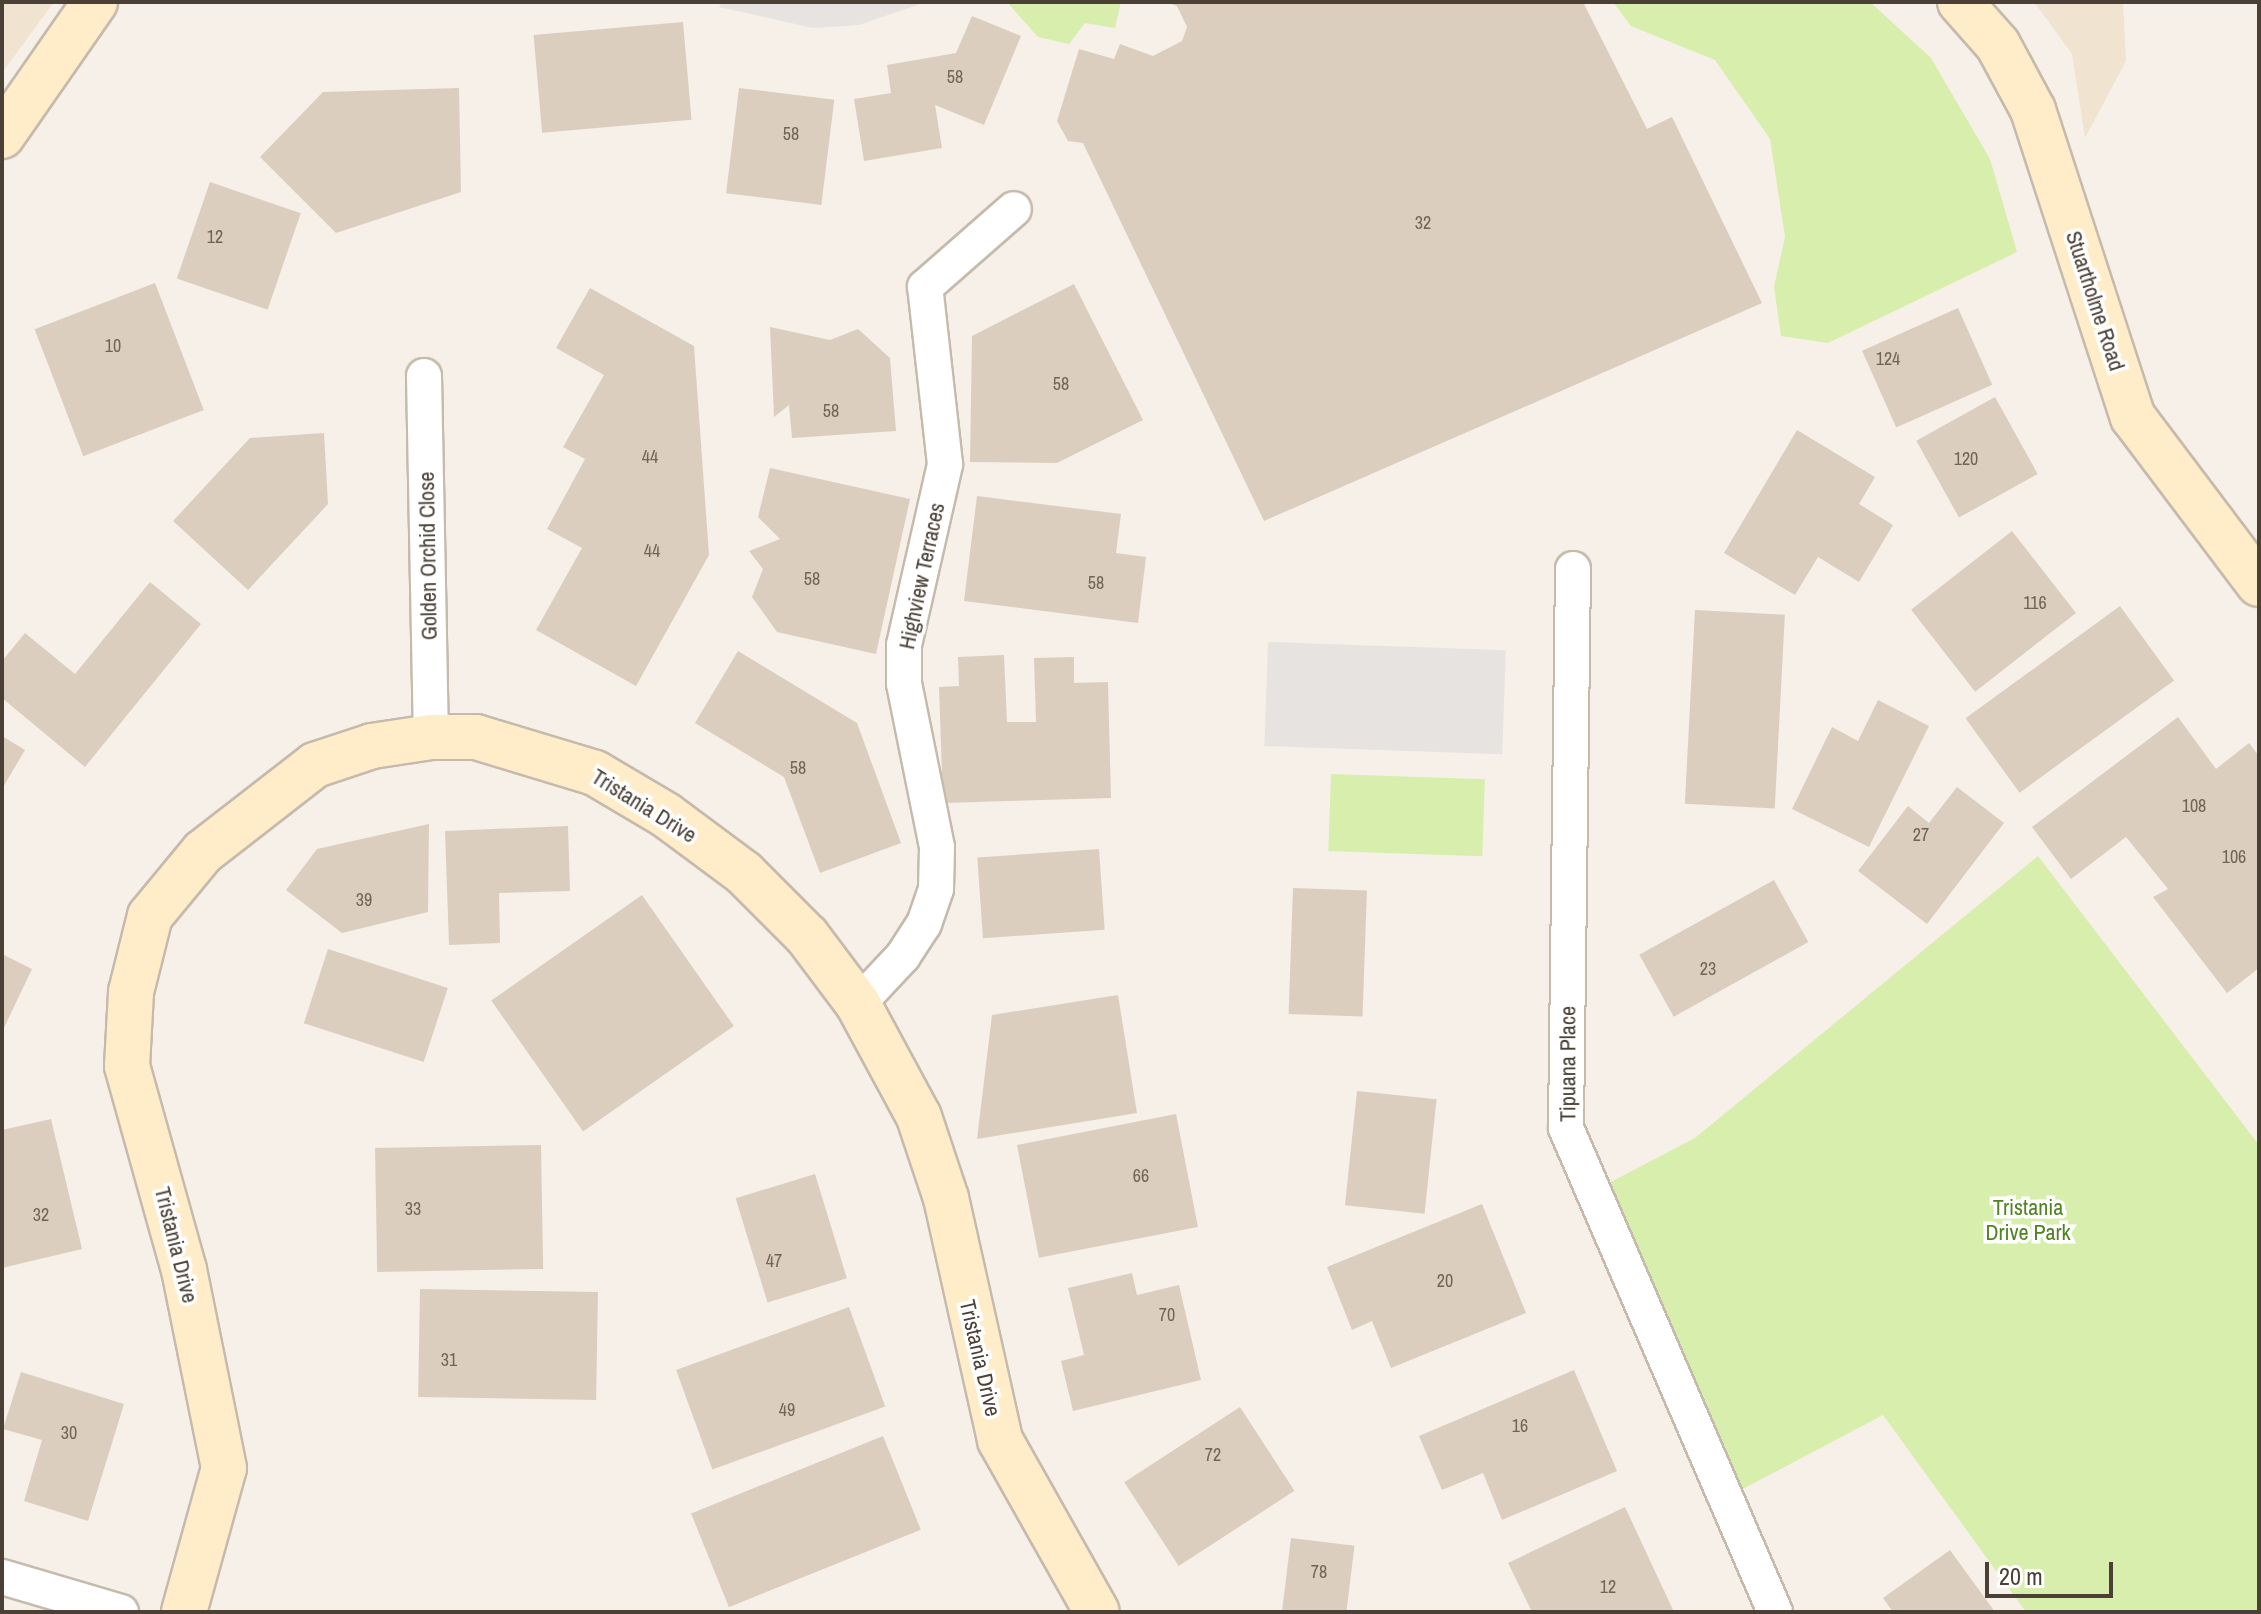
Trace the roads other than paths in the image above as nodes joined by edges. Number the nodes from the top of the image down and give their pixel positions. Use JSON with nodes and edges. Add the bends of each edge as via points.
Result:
{"nodes":[{"id":1,"x":95,"y":2,"type":"edge"},
{"id":2,"x":1960,"y":2,"type":"edge"},
{"id":3,"x":2,"y":136,"type":"edge"},
{"id":4,"x":1014,"y":209,"type":"dead end"},
{"id":5,"x":424,"y":376,"type":"dead end"},
{"id":6,"x":1573,"y":569,"type":"dead end"},
{"id":7,"x":2259,"y":584,"type":"edge"},
{"id":8,"x":431,"y":737,"type":"junction"},
{"id":9,"x":858,"y":1004,"type":"junction"},
{"id":10,"x":2,"y":1577,"type":"edge"},
{"id":11,"x":121,"y":1612,"type":"edge"},
{"id":12,"x":184,"y":1612,"type":"edge"},
{"id":13,"x":1097,"y":1612,"type":"edge"},
{"id":14,"x":1775,"y":1612,"type":"edge"}],
"edges":[{"from":1,"to":3,"type":"street"},
{"from":2,"to":7,"type":"street","name":"Stuartholme Road","via":[[1998,45],[2033,110],[2133,417]]},
{"from":4,"to":9,"type":"street","name":"Highview Terraces","via":[[925,287],[945,464],[904,645],[904,684],[937,847],[936,889],[924,924],[903,956]]},
{"from":5,"to":8,"type":"street","name":"Golden Orchid Close"},
{"from":6,"to":14,"type":"street","name":"Tipuana Place","via":[[1566,1128]]},
{"from":8,"to":9,"type":"street","name":"Tristania Drive","via":[[476,737],[521,748],[595,773],[666,815],[755,884],[807,936]]},
{"from":8,"to":12,"type":"street","name":"Tristania Drive","via":[[372,746],[315,765],[203,852],[150,916],[131,992],[127,1066],[184,1270],[224,1468]]},
{"from":9,"to":13,"type":"street","name":"Tristania Drive","via":[[919,1117],[946,1198],[1000,1440]]},
{"from":10,"to":11,"type":"street"}]}
